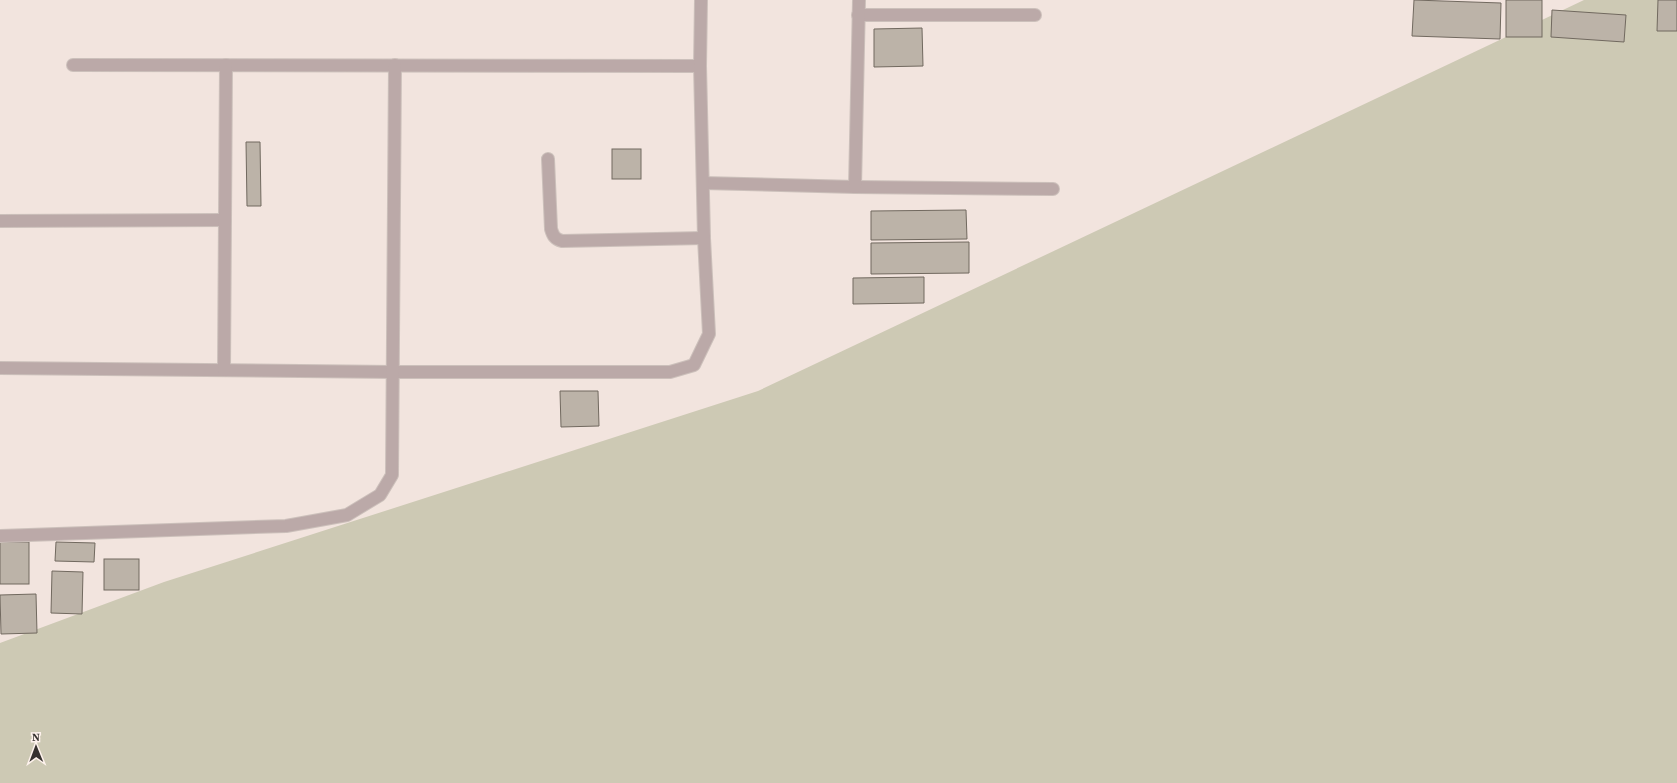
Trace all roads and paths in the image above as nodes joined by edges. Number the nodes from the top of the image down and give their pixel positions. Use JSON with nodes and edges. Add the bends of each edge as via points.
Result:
{"nodes":[{"id":1,"x":701,"y":0,"type":"edge"},
{"id":2,"x":859,"y":0,"type":"edge"},
{"id":3,"x":858,"y":15,"type":"junction"},
{"id":4,"x":1036,"y":15,"type":"dead end"},
{"id":5,"x":73,"y":65,"type":"dead end"},
{"id":6,"x":226,"y":65,"type":"junction"},
{"id":7,"x":395,"y":65,"type":"junction"},
{"id":8,"x":700,"y":66,"type":"junction"},
{"id":9,"x":548,"y":159,"type":"dead end"},
{"id":10,"x":703,"y":183,"type":"junction"},
{"id":11,"x":855,"y":187,"type":"junction"},
{"id":12,"x":1053,"y":189,"type":"dead end"},
{"id":13,"x":225,"y":220,"type":"junction"},
{"id":14,"x":0,"y":221,"type":"edge"},
{"id":15,"x":704,"y":238,"type":"junction"},
{"id":16,"x":0,"y":368,"type":"edge"},
{"id":17,"x":224,"y":370,"type":"junction"},
{"id":18,"x":393,"y":372,"type":"junction"},
{"id":19,"x":0,"y":536,"type":"edge"}],
"edges":[{"from":1,"to":8,"type":"street"},
{"from":2,"to":3,"type":"street"},
{"from":3,"to":4,"type":"street"},
{"from":3,"to":11,"type":"street"},
{"from":5,"to":6,"type":"street"},
{"from":6,"to":7,"type":"street"},
{"from":6,"to":13,"type":"street"},
{"from":7,"to":8,"type":"street"},
{"from":7,"to":18,"type":"street"},
{"from":8,"to":10,"type":"street"},
{"from":9,"to":15,"type":"street","via":[[551,229],[553,236],[558,240],[562,242]]},
{"from":10,"to":11,"type":"street"},
{"from":10,"to":15,"type":"street"},
{"from":11,"to":12,"type":"street"},
{"from":13,"to":14,"type":"street"},
{"from":13,"to":17,"type":"street"},
{"from":15,"to":18,"type":"street","via":[[709,334],[694,365],[670,372]]},
{"from":16,"to":17,"type":"street"},
{"from":17,"to":18,"type":"street"},
{"from":18,"to":19,"type":"street","via":[[392,475],[380,495],[347,515],[286,526]]}]}
